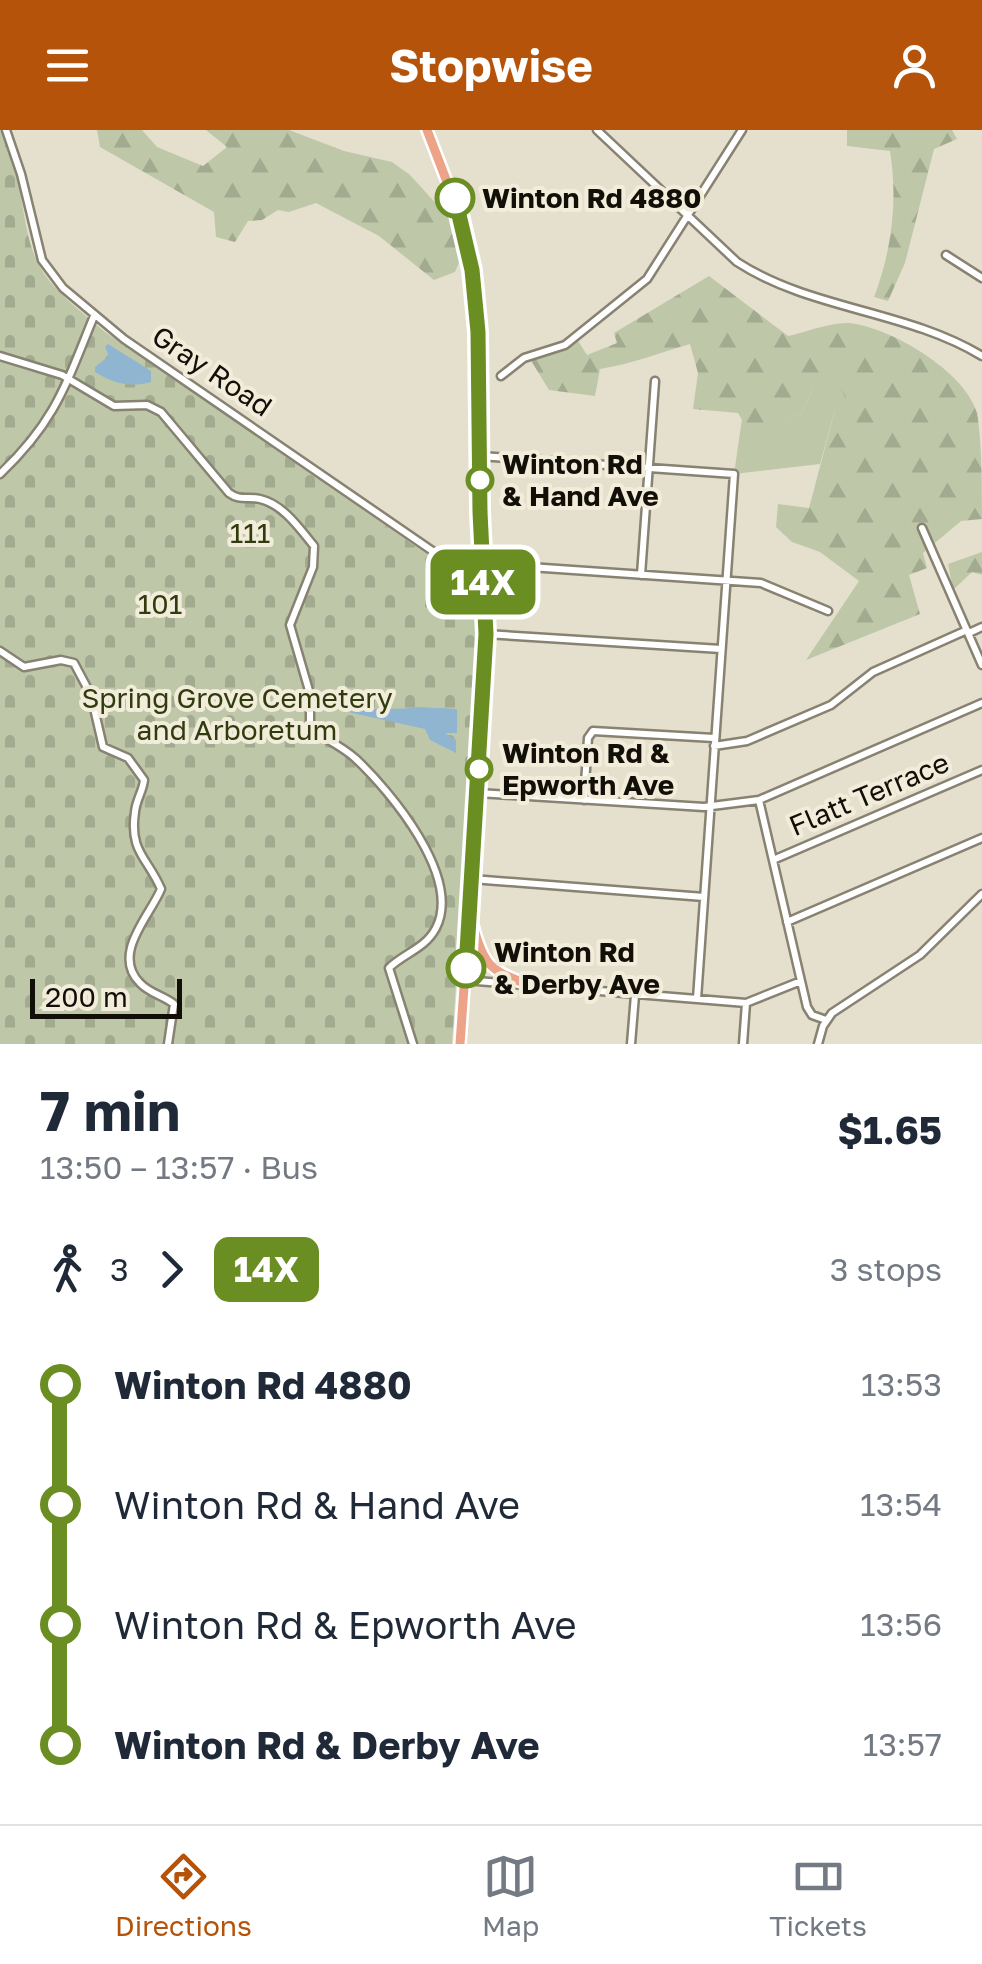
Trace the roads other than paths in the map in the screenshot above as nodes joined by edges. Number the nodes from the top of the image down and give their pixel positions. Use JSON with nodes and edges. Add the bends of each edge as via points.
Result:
{"nodes":[{"id":1,"x":6,"y":130,"type":"edge"},
{"id":2,"x":427,"y":130,"type":"edge"},
{"id":3,"x":597,"y":130,"type":"edge"},
{"id":4,"x":742,"y":130,"type":"edge"},
{"id":5,"x":689,"y":217,"type":"junction"},
{"id":6,"x":946,"y":255,"type":"dead end"},
{"id":7,"x":982,"y":278,"type":"edge"},
{"id":8,"x":94,"y":316,"type":"junction"},
{"id":9,"x":0,"y":356,"type":"edge"},
{"id":10,"x":982,"y":356,"type":"edge"},
{"id":11,"x":501,"y":376,"type":"dead end"},
{"id":12,"x":69,"y":378,"type":"junction"},
{"id":13,"x":655,"y":381,"type":"dead end"},
{"id":14,"x":480,"y":456,"type":"junction"},
{"id":15,"x":648,"y":469,"type":"junction"},
{"id":16,"x":0,"y":474,"type":"edge"},
{"id":17,"x":922,"y":528,"type":"dead end"},
{"id":18,"x":482,"y":570,"type":"junction"},
{"id":19,"x":641,"y":575,"type":"junction"},
{"id":20,"x":726,"y":580,"type":"junction"},
{"id":21,"x":828,"y":612,"type":"dead end"},
{"id":22,"x":982,"y":627,"type":"edge"},
{"id":23,"x":968,"y":632,"type":"junction"},
{"id":24,"x":486,"y":634,"type":"junction"},
{"id":25,"x":721,"y":648,"type":"junction"},
{"id":26,"x":0,"y":651,"type":"edge"},
{"id":27,"x":982,"y":665,"type":"edge"},
{"id":28,"x":982,"y":703,"type":"edge"},
{"id":29,"x":714,"y":742,"type":"junction"},
{"id":30,"x":982,"y":770,"type":"edge"},
{"id":31,"x":478,"y":793,"type":"junction"},
{"id":32,"x":584,"y":800,"type":"junction"},
{"id":33,"x":759,"y":800,"type":"junction"},
{"id":34,"x":710,"y":806,"type":"junction"},
{"id":35,"x":982,"y":838,"type":"edge"},
{"id":36,"x":773,"y":860,"type":"junction"},
{"id":37,"x":472,"y":880,"type":"junction"},
{"id":38,"x":982,"y":894,"type":"edge"},
{"id":39,"x":704,"y":897,"type":"junction"},
{"id":40,"x":470,"y":912,"type":"junction"},
{"id":41,"x":787,"y":922,"type":"junction"},
{"id":42,"x":465,"y":980,"type":"junction"},
{"id":43,"x":801,"y":982,"type":"junction"},
{"id":44,"x":528,"y":984,"type":"junction"},
{"id":45,"x":635,"y":995,"type":"junction"},
{"id":46,"x":697,"y":1000,"type":"junction"},
{"id":47,"x":746,"y":1003,"type":"junction"},
{"id":48,"x":826,"y":1020,"type":"junction"},
{"id":49,"x":168,"y":1044,"type":"edge"},
{"id":50,"x":413,"y":1044,"type":"edge"},
{"id":51,"x":460,"y":1044,"type":"edge"},
{"id":52,"x":631,"y":1044,"type":"edge"},
{"id":53,"x":743,"y":1044,"type":"edge"},
{"id":54,"x":818,"y":1044,"type":"edge"}],
"edges":[{"from":1,"to":8,"type":"street","name":"Gray Road","via":[[42,260]]},
{"from":2,"to":14,"type":"main road","via":[[455,198],[472,270]]},
{"from":3,"to":5,"type":"street"},
{"from":4,"to":5,"type":"street"},
{"from":5,"to":10,"type":"street","via":[[736,262],[770,280],[910,323]]},
{"from":5,"to":11,"type":"street","via":[[638,288],[566,344],[524,358]]},
{"from":6,"to":7,"type":"street"},
{"from":8,"to":12,"type":"street"},
{"from":8,"to":18,"type":"street","name":"Gray Road","via":[[463,572]]},
{"from":9,"to":12,"type":"street"},
{"from":12,"to":16,"type":"street","via":[[36,438]]},
{"from":12,"to":50,"type":"street","via":[[114,406],[138,404],[161,412],[229,493],[272,504],[314,546],[313,567],[290,625],[310,694],[310,729],[356,759],[405,815],[441,891],[436,928],[390,968]]},
{"from":13,"to":15,"type":"street"},
{"from":14,"to":15,"type":"street"},
{"from":14,"to":18,"type":"main road"},
{"from":15,"to":19,"type":"street"},
{"from":15,"to":20,"type":"street","via":[[734,474]]},
{"from":17,"to":23,"type":"street"},
{"from":18,"to":19,"type":"street","via":[[500,564]]},
{"from":18,"to":24,"type":"main road"},
{"from":19,"to":20,"type":"street"},
{"from":20,"to":21,"type":"street","via":[[772,585]]},
{"from":20,"to":25,"type":"street"},
{"from":22,"to":23,"type":"street"},
{"from":23,"to":27,"type":"street"},
{"from":23,"to":29,"type":"street","via":[[872,672],[830,705],[748,741]]},
{"from":24,"to":25,"type":"street"},
{"from":24,"to":31,"type":"main road"},
{"from":25,"to":29,"type":"street"},
{"from":26,"to":49,"type":"street","via":[[24,667],[74,663],[91,695],[102,748],[128,758],[144,780],[134,836],[162,889],[134,936],[130,957],[138,982],[174,1004]]},
{"from":28,"to":33,"type":"street"},
{"from":29,"to":32,"type":"street","via":[[593,731]]},
{"from":29,"to":34,"type":"street"},
{"from":30,"to":36,"type":"street","name":"Flatt Terrace"},
{"from":31,"to":32,"type":"street"},
{"from":31,"to":37,"type":"main road"},
{"from":32,"to":34,"type":"street"},
{"from":33,"to":34,"type":"street"},
{"from":33,"to":36,"type":"street"},
{"from":34,"to":39,"type":"street"},
{"from":35,"to":41,"type":"street"},
{"from":36,"to":41,"type":"street"},
{"from":37,"to":39,"type":"street"},
{"from":37,"to":40,"type":"main road"},
{"from":38,"to":48,"type":"street","via":[[920,955]]},
{"from":39,"to":46,"type":"street"},
{"from":40,"to":42,"type":"main road"},
{"from":40,"to":44,"type":"main road","via":[[484,960]]},
{"from":41,"to":43,"type":"street"},
{"from":42,"to":44,"type":"street"},
{"from":42,"to":51,"type":"main road"},
{"from":43,"to":47,"type":"street"},
{"from":43,"to":48,"type":"street","via":[[810,1014]]},
{"from":44,"to":45,"type":"street"},
{"from":45,"to":46,"type":"street"},
{"from":45,"to":52,"type":"street"},
{"from":46,"to":47,"type":"street"},
{"from":47,"to":53,"type":"street"},
{"from":48,"to":54,"type":"street"}]}
